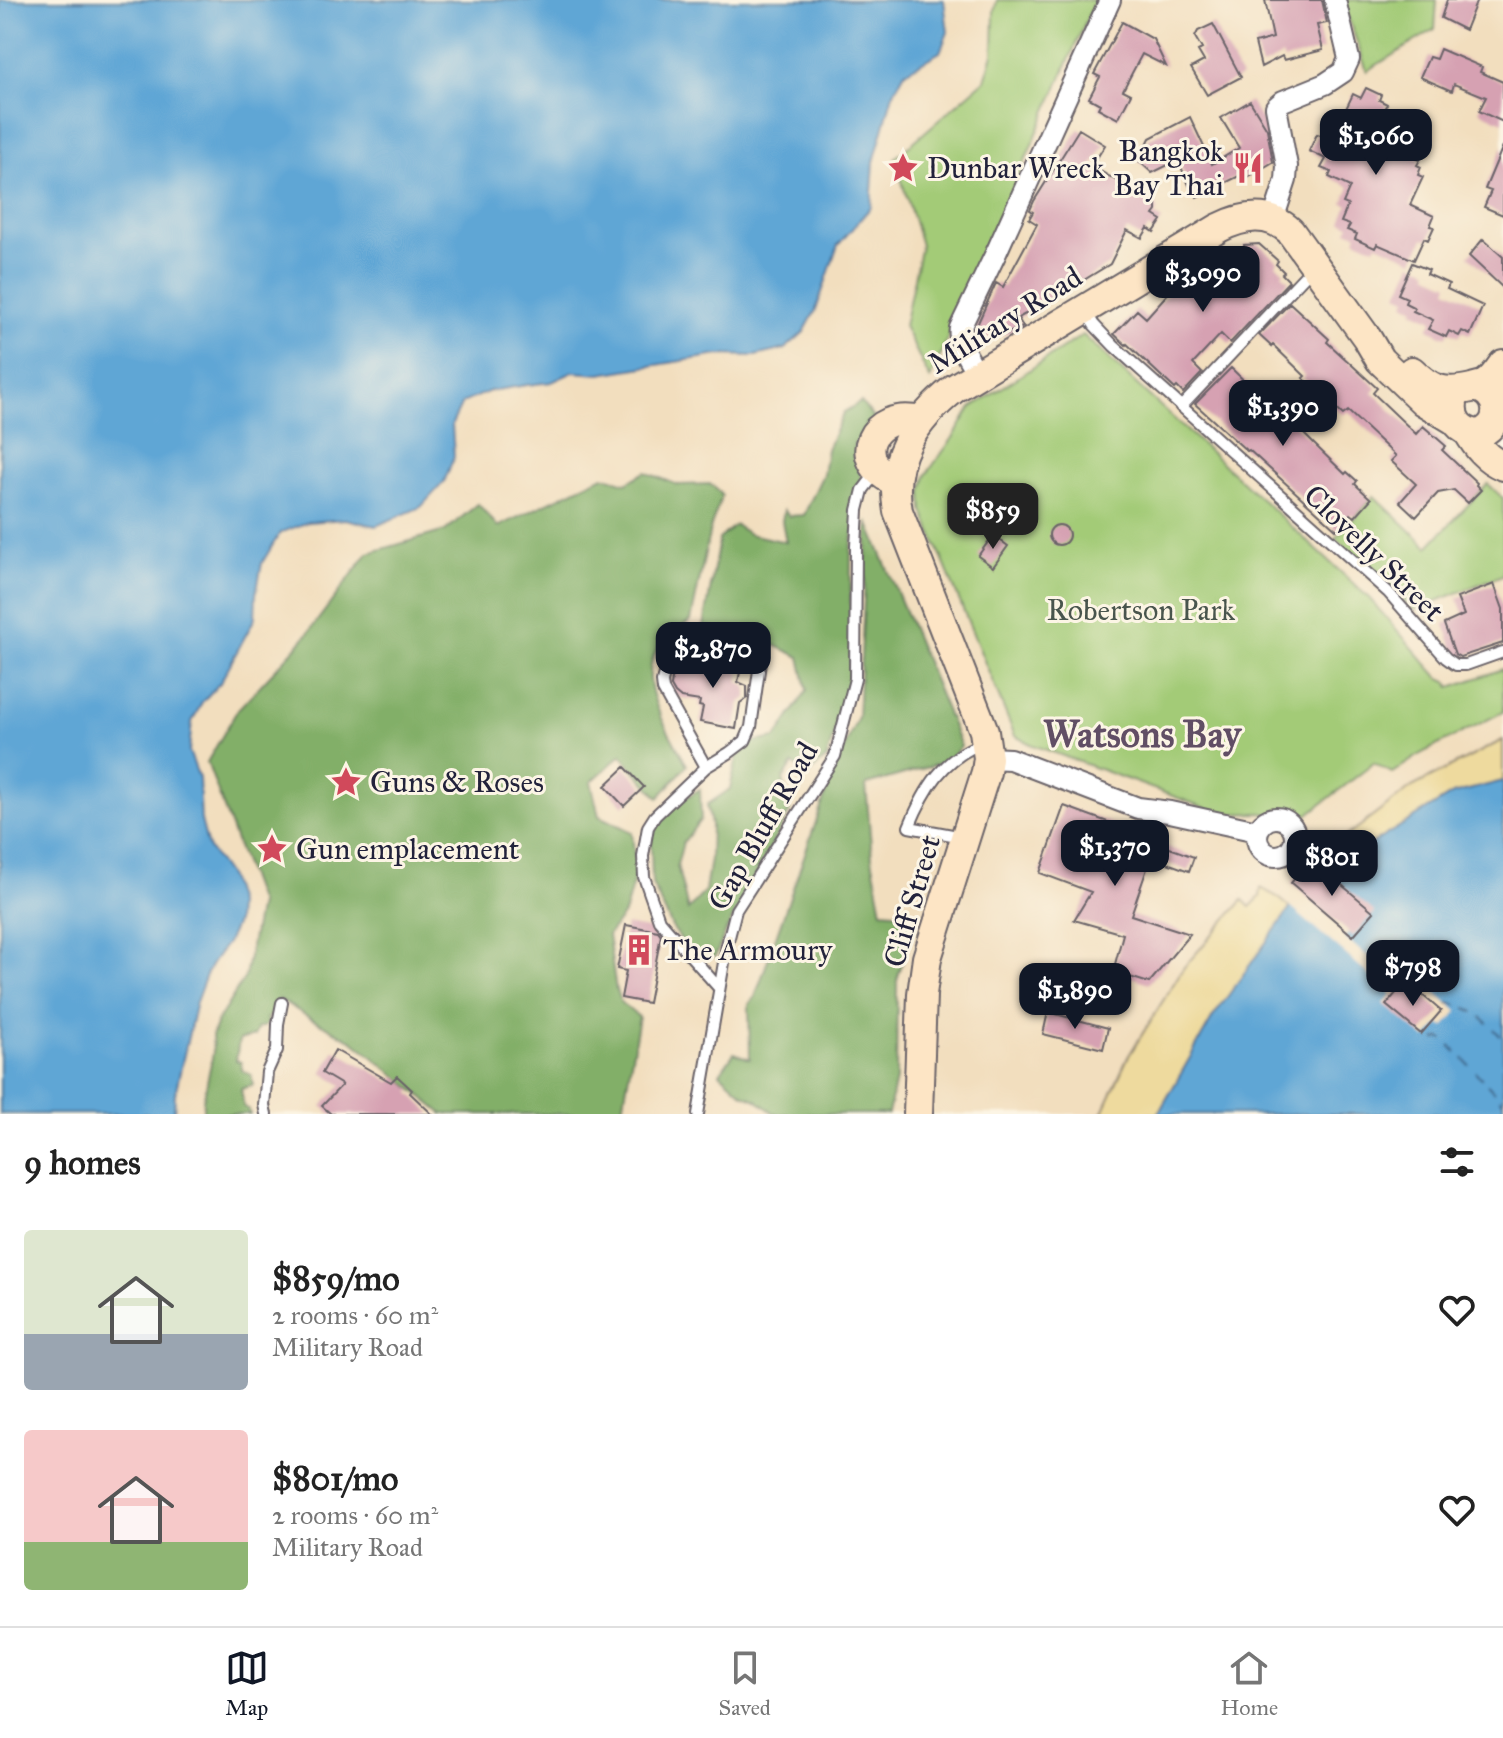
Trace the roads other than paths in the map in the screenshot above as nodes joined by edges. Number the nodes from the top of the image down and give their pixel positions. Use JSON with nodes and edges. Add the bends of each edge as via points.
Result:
{"nodes":[{"id":1,"x":1110,"y":0,"type":"edge"},
{"id":2,"x":1335,"y":0,"type":"edge"},
{"id":3,"x":1273,"y":220,"type":"junction"},
{"id":4,"x":1314,"y":266,"type":"junction"},
{"id":5,"x":1085,"y":310,"type":"junction"},
{"id":6,"x":1367,"y":338,"type":"junction"},
{"id":7,"x":1503,"y":364,"type":"edge"},
{"id":8,"x":978,"y":375,"type":"junction"},
{"id":9,"x":1471,"y":388,"type":"junction"},
{"id":10,"x":1181,"y":407,"type":"junction"},
{"id":11,"x":1487,"y":421,"type":"edge"},
{"id":12,"x":1503,"y":466,"type":"edge"},
{"id":13,"x":886,"y":477,"type":"junction"},
{"id":14,"x":1503,"y":652,"type":"edge"},
{"id":15,"x":988,"y":750,"type":"junction"},
{"id":16,"x":706,"y":767,"type":"junction"},
{"id":17,"x":1257,"y":831,"type":"dead end"},
{"id":18,"x":965,"y":838,"type":"junction"},
{"id":19,"x":719,"y":988,"type":"junction"},
{"id":20,"x":282,"y":1003,"type":"dead end"},
{"id":21,"x":266,"y":1114,"type":"edge"},
{"id":22,"x":698,"y":1114,"type":"edge"},
{"id":23,"x":918,"y":1114,"type":"edge"}],
"edges":[{"from":1,"to":8,"type":"street","via":[[960,328],[960,343]]},
{"from":2,"to":3,"type":"street","via":[[1349,59],[1343,72],[1325,84],[1276,107],[1287,166]]},
{"from":3,"to":4,"type":"street","via":[[1290,231]]},
{"from":3,"to":5,"type":"street","name":"Military Road","via":[[1231,222]]},
{"from":4,"to":6,"type":"street"},
{"from":4,"to":10,"type":"lane"},
{"from":5,"to":8,"type":"street","name":"Military Road"},
{"from":5,"to":10,"type":"lane","name":"Clovelly Street","via":[[1108,340]]},
{"from":6,"to":9,"type":"street","via":[[1391,349],[1434,387],[1451,392]]},
{"from":6,"to":11,"type":"street","via":[[1380,360],[1423,401]]},
{"from":7,"to":9,"type":"street","via":[[1489,381]]},
{"from":8,"to":13,"type":"street","name":"Military Road","via":[[938,401]]},
{"from":9,"to":11,"type":"street","via":[[1490,393]]},
{"from":9,"to":11,"type":"street","via":[[1457,396],[1453,410]]},
{"from":10,"to":14,"type":"lane","name":"Clovelly Street","via":[[1388,592],[1446,658],[1466,665]]},
{"from":11,"to":12,"type":"street","via":[[1476,446]]},
{"from":13,"to":15,"type":"street","name":"Military Road"},
{"from":13,"to":19,"type":"lane","name":"Gap Bluff Road","via":[[865,486],[859,503],[855,679],[835,756],[736,910]]},
{"from":15,"to":17,"type":"street","via":[[1138,808]]},
{"from":15,"to":18,"type":"street","name":"Cliff Street"},
{"from":15,"to":18,"type":"lane","via":[[960,754],[934,778],[909,827]]},
{"from":16,"to":16,"type":"lane","via":[[663,690],[667,661],[689,646],[761,656],[748,735]]},
{"from":16,"to":19,"type":"lane","via":[[648,827],[644,877],[659,920]]},
{"from":18,"to":23,"type":"street","name":"Cliff Street","via":[[924,977]]},
{"from":19,"to":22,"type":"lane","name":"Gap Bluff Road"},
{"from":20,"to":21,"type":"lane","via":[[277,1050],[267,1072]]}]}
